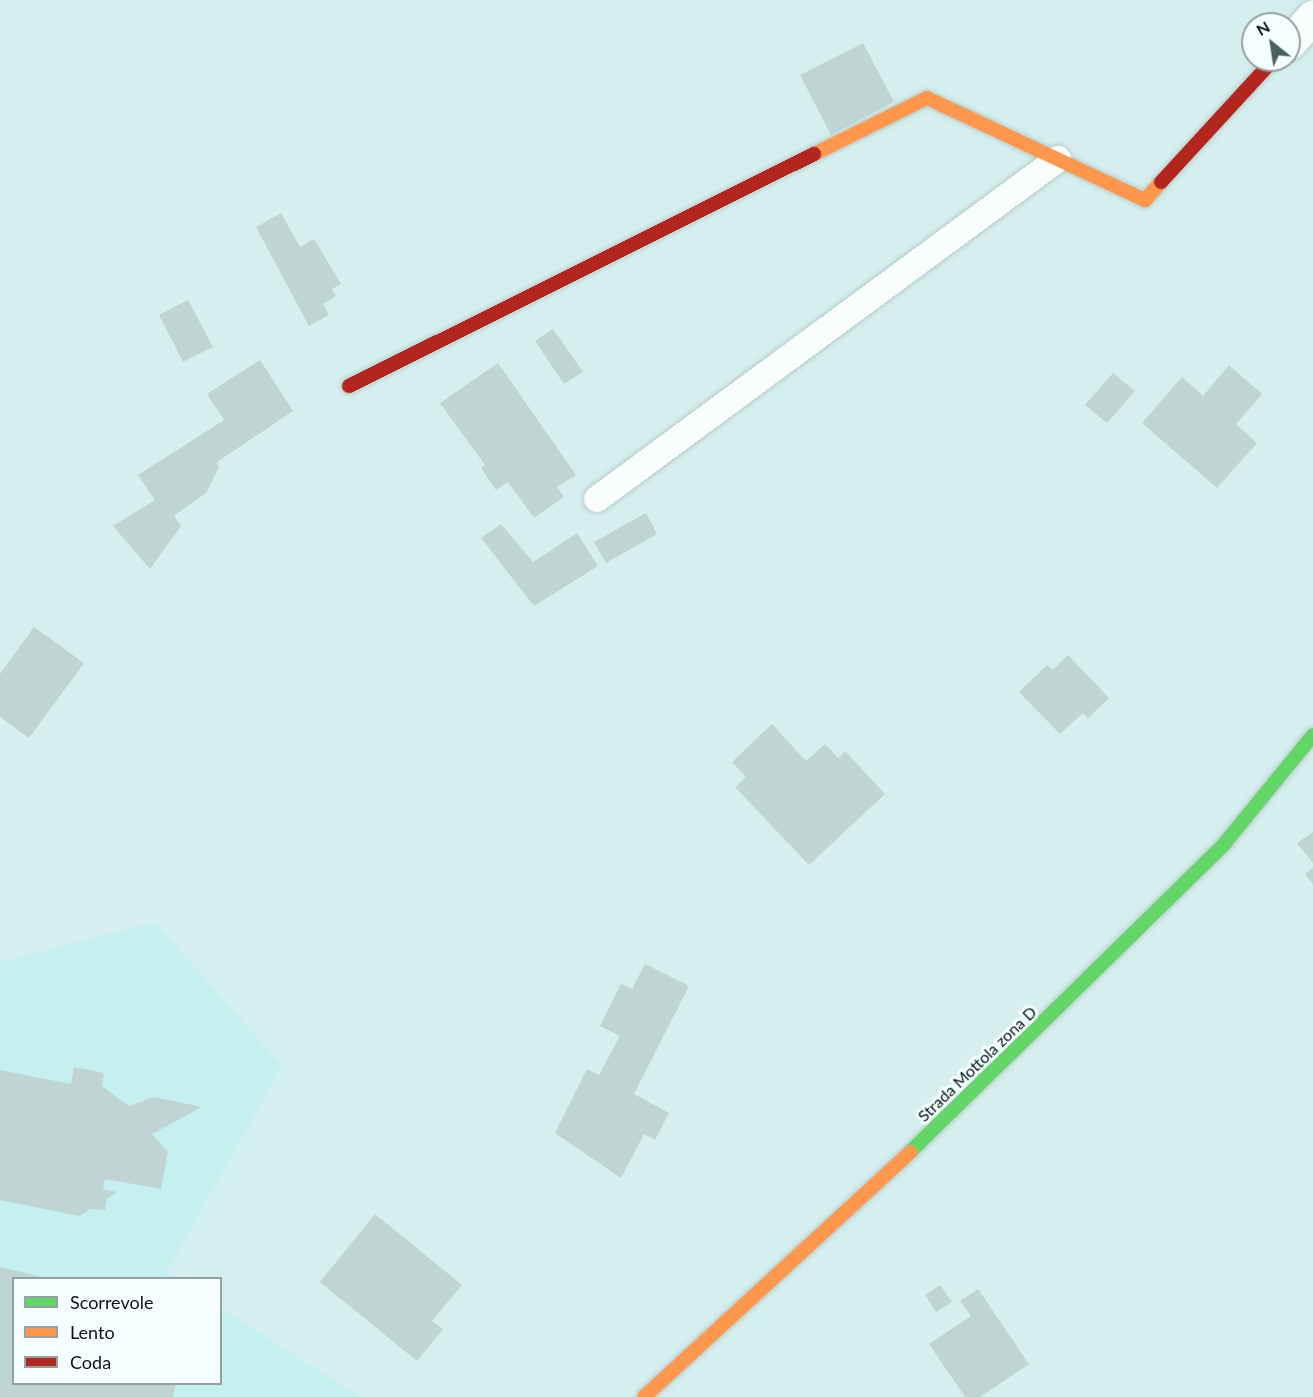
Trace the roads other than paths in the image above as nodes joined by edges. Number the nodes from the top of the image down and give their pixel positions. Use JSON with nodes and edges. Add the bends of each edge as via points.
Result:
{"nodes":[{"id":1,"x":1313,"y":16,"type":"edge"},
{"id":2,"x":1301,"y":30,"type":"edge"},
{"id":3,"x":1262,"y":72,"type":"edge"},
{"id":4,"x":1058,"y":159,"type":"junction"},
{"id":5,"x":349,"y":386,"type":"dead end"},
{"id":6,"x":597,"y":499,"type":"dead end"},
{"id":7,"x":1313,"y":735,"type":"edge"},
{"id":8,"x":644,"y":1397,"type":"edge"}],
"edges":[{"from":1,"to":2,"type":"street"},
{"from":3,"to":4,"type":"street","via":[[1145,200]]},
{"from":4,"to":5,"type":"street","via":[[927,98]]},
{"from":4,"to":6,"type":"lane"},
{"from":7,"to":8,"type":"street","name":"Strada Mottola zona D","via":[[1225,843],[947,1118]]}]}
